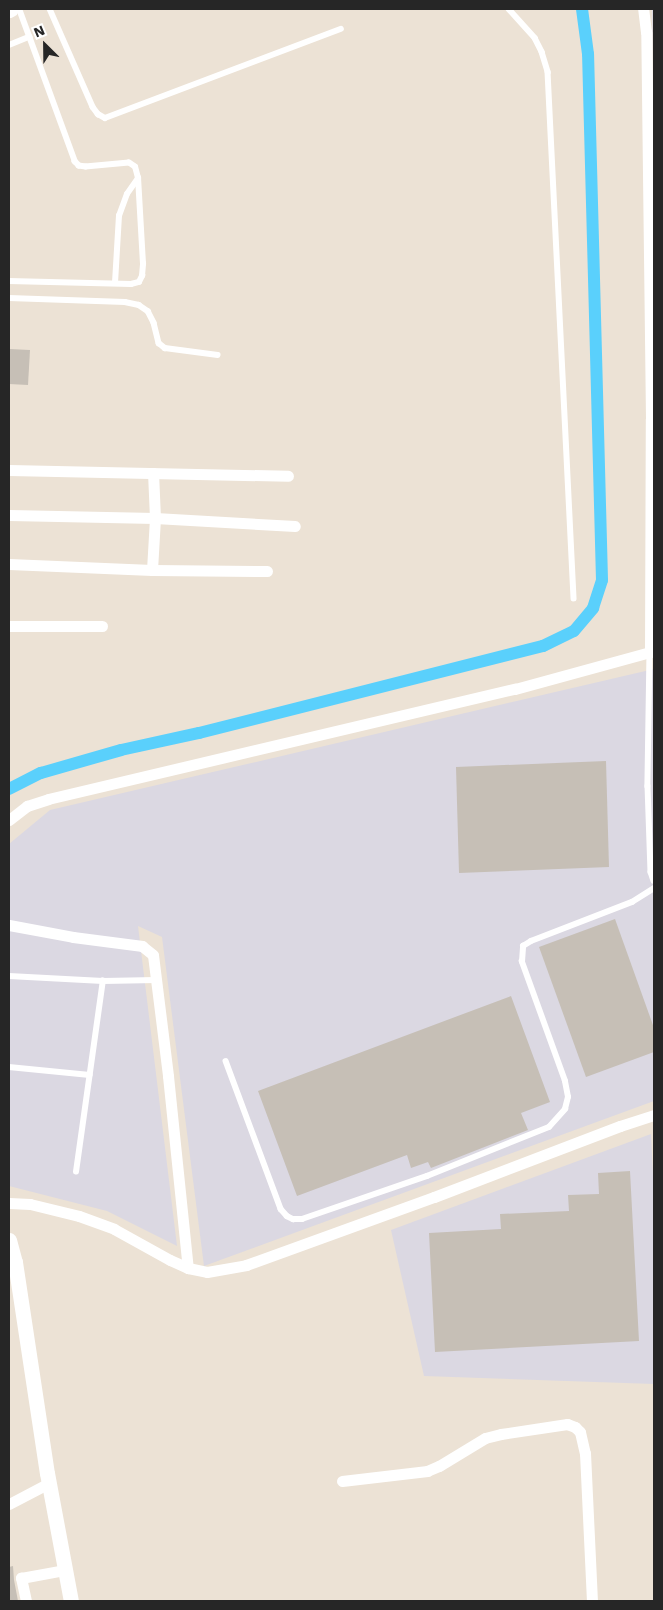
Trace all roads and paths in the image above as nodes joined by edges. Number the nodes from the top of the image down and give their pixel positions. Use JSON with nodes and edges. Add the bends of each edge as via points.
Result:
{"nodes":[{"id":1,"x":19,"y":9,"type":"edge"},
{"id":2,"x":50,"y":9,"type":"edge"},
{"id":3,"x":509,"y":9,"type":"edge"},
{"id":4,"x":643,"y":9,"type":"edge"},
{"id":5,"x":341,"y":29,"type":"dead end"},
{"id":6,"x":29,"y":37,"type":"junction"},
{"id":7,"x":9,"y":45,"type":"edge"},
{"id":8,"x":138,"y":178,"type":"junction"},
{"id":9,"x":9,"y":281,"type":"edge"},
{"id":10,"x":115,"y":283,"type":"junction"},
{"id":11,"x":9,"y":298,"type":"edge"},
{"id":12,"x":218,"y":355,"type":"dead end"},
{"id":13,"x":652,"y":419,"type":"edge"},
{"id":14,"x":9,"y":470,"type":"edge"},
{"id":15,"x":152,"y":473,"type":"junction"},
{"id":16,"x":288,"y":476,"type":"dead end"},
{"id":17,"x":9,"y":514,"type":"edge"},
{"id":18,"x":155,"y":518,"type":"junction"},
{"id":19,"x":295,"y":526,"type":"dead end"},
{"id":20,"x":9,"y":564,"type":"edge"},
{"id":21,"x":152,"y":570,"type":"junction"},
{"id":22,"x":267,"y":571,"type":"dead end"},
{"id":23,"x":574,"y":598,"type":"dead end"},
{"id":24,"x":9,"y":626,"type":"edge"},
{"id":25,"x":102,"y":626,"type":"dead end"},
{"id":26,"x":650,"y":652,"type":"junction"},
{"id":27,"x":652,"y":705,"type":"edge"},
{"id":28,"x":9,"y":820,"type":"edge"},
{"id":29,"x":654,"y":881,"type":"edge"},
{"id":30,"x":654,"y":888,"type":"edge"},
{"id":31,"x":9,"y":925,"type":"edge"},
{"id":32,"x":9,"y":976,"type":"edge"},
{"id":33,"x":156,"y":980,"type":"junction"},
{"id":34,"x":103,"y":981,"type":"junction"},
{"id":35,"x":226,"y":1061,"type":"dead end"},
{"id":36,"x":9,"y":1067,"type":"edge"},
{"id":37,"x":90,"y":1075,"type":"junction"},
{"id":38,"x":654,"y":1116,"type":"edge"},
{"id":39,"x":76,"y":1172,"type":"dead end"},
{"id":40,"x":9,"y":1203,"type":"edge"},
{"id":41,"x":9,"y":1240,"type":"edge"},
{"id":42,"x":188,"y":1268,"type":"junction"},
{"id":43,"x":342,"y":1481,"type":"dead end"},
{"id":44,"x":49,"y":1483,"type":"junction"},
{"id":45,"x":9,"y":1504,"type":"edge"},
{"id":46,"x":65,"y":1570,"type":"junction"},
{"id":47,"x":26,"y":1601,"type":"edge"},
{"id":48,"x":71,"y":1601,"type":"edge"},
{"id":49,"x":592,"y":1601,"type":"edge"}],
"edges":[{"from":1,"to":6,"type":"lane"},
{"from":2,"to":5,"type":"lane","via":[[93,107],[105,118]]},
{"from":3,"to":23,"type":"lane","via":[[535,38],[548,72]]},
{"from":4,"to":13,"type":"street"},
{"from":6,"to":7,"type":"lane"},
{"from":6,"to":8,"type":"lane","via":[[75,162],[86,167],[129,163],[135,167]]},
{"from":8,"to":10,"type":"lane","via":[[118,216]]},
{"from":8,"to":10,"type":"lane","via":[[142,276],[139,282]]},
{"from":9,"to":10,"type":"lane"},
{"from":11,"to":12,"type":"lane","via":[[139,305],[148,311],[159,342],[165,348]]},
{"from":13,"to":26,"type":"street"},
{"from":14,"to":15,"type":"street"},
{"from":15,"to":16,"type":"street"},
{"from":15,"to":18,"type":"street"},
{"from":17,"to":18,"type":"street"},
{"from":18,"to":19,"type":"street"},
{"from":18,"to":21,"type":"street"},
{"from":20,"to":21,"type":"street"},
{"from":21,"to":22,"type":"street"},
{"from":24,"to":25,"type":"street"},
{"from":26,"to":27,"type":"lane"},
{"from":26,"to":28,"type":"street","via":[[515,689],[48,798],[27,806]]},
{"from":27,"to":29,"type":"lane","via":[[648,786]]},
{"from":30,"to":35,"type":"lane","via":[[632,902],[523,946],[522,962],[568,1097],[565,1109],[550,1127],[428,1176],[293,1220],[282,1209]]},
{"from":31,"to":33,"type":"street","via":[[142,946],[153,955]]},
{"from":32,"to":34,"type":"lane"},
{"from":33,"to":34,"type":"lane"},
{"from":33,"to":42,"type":"street"},
{"from":34,"to":37,"type":"lane"},
{"from":36,"to":37,"type":"lane"},
{"from":37,"to":39,"type":"lane"},
{"from":38,"to":42,"type":"street","via":[[246,1265],[206,1272]]},
{"from":40,"to":42,"type":"street","via":[[30,1204],[88,1219]]},
{"from":41,"to":44,"type":"street","via":[[18,1276]]},
{"from":43,"to":49,"type":"street","via":[[427,1471],[485,1438],[501,1434],[567,1424],[575,1427],[580,1432],[585,1453]]},
{"from":44,"to":45,"type":"street"},
{"from":44,"to":46,"type":"street"},
{"from":46,"to":47,"type":"street","via":[[21,1578]]},
{"from":46,"to":48,"type":"street"}]}
